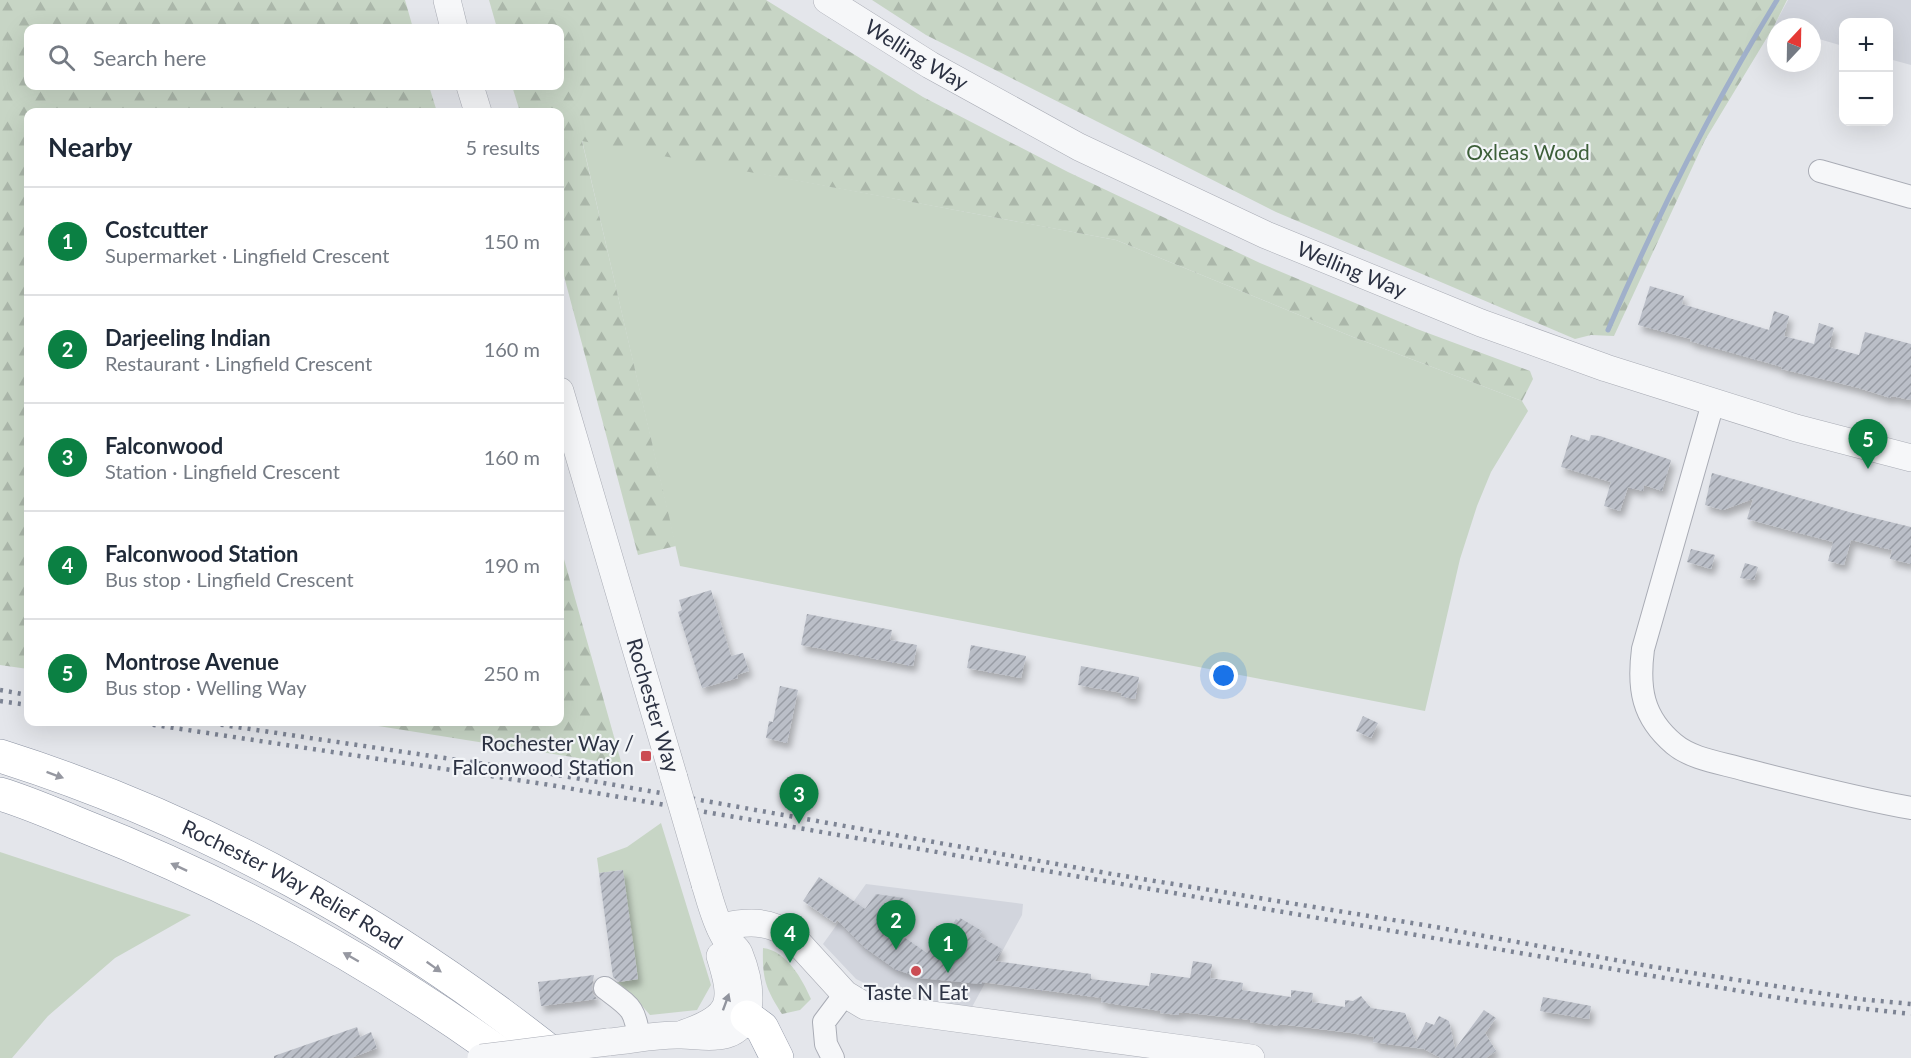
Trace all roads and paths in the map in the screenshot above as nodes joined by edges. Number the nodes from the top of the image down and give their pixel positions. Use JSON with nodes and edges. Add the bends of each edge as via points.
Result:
{"nodes":[{"id":1,"x":447,"y":0,"type":"edge"},
{"id":2,"x":828,"y":0,"type":"edge"},
{"id":3,"x":452,"y":24,"type":"edge"},
{"id":4,"x":471,"y":90,"type":"edge"},
{"id":5,"x":477,"y":108,"type":"edge"},
{"id":6,"x":1820,"y":171,"type":"dead end"},
{"id":7,"x":1911,"y":197,"type":"edge"},
{"id":8,"x":1713,"y":403,"type":"junction"},
{"id":9,"x":564,"y":405,"type":"edge"},
{"id":10,"x":1911,"y":458,"type":"edge"},
{"id":11,"x":0,"y":756,"type":"edge"},
{"id":12,"x":0,"y":794,"type":"edge"},
{"id":13,"x":1911,"y":808,"type":"edge"},
{"id":14,"x":722,"y":932,"type":"junction"},
{"id":15,"x":605,"y":988,"type":"dead end"},
{"id":16,"x":845,"y":994,"type":"junction"},
{"id":17,"x":681,"y":1034,"type":"junction"},
{"id":18,"x":764,"y":1037,"type":"edge"},
{"id":19,"x":639,"y":1039,"type":"junction"},
{"id":20,"x":1155,"y":1052,"type":"edge"},
{"id":21,"x":481,"y":1058,"type":"edge"},
{"id":22,"x":506,"y":1058,"type":"edge"},
{"id":23,"x":558,"y":1058,"type":"edge"},
{"id":24,"x":833,"y":1058,"type":"edge"},
{"id":25,"x":1251,"y":1058,"type":"edge"}],
"edges":[{"from":1,"to":3,"type":"street"},
{"from":2,"to":8,"type":"street","name":"Welling Way","via":[[930,65],[1079,147],[1266,235],[1481,323]]},
{"from":4,"to":5,"type":"street"},
{"from":6,"to":7,"type":"street"},
{"from":8,"to":10,"type":"street","name":"Welling Way"},
{"from":8,"to":13,"type":"street","via":[[1643,649],[1640,673],[1647,710],[1673,743],[1702,758]]},
{"from":9,"to":14,"type":"street","name":"Rochester Way","bridge":true},
{"from":11,"to":23,"type":"highway","name":"Rochester Way Relief Road","one_way":true,"via":[[178,824],[275,872],[414,953]]},
{"from":22,"to":12,"type":"highway","name":"Rochester Way Relief Road","one_way":true,"via":[[373,970],[282,918],[129,844]]},
{"from":14,"to":16,"type":"street","via":[[747,921],[781,929]]},
{"from":17,"to":14,"type":"street","one_way":true,"via":[[711,1022],[728,1002],[728,984],[720,955]]},
{"from":14,"to":18,"type":"street","name":"Rochester Way","via":[[738,951]]},
{"from":15,"to":19,"type":"street","via":[[630,1007]]},
{"from":16,"to":20,"type":"street","via":[[865,1006]]},
{"from":16,"to":24,"type":"street","via":[[824,1022],[826,1044]]},
{"from":17,"to":18,"type":"street","via":[[720,1036],[736,1030]]},
{"from":17,"to":19,"type":"street"},
{"from":19,"to":21,"type":"street","bridge":true},
{"from":20,"to":25,"type":"street"}]}
